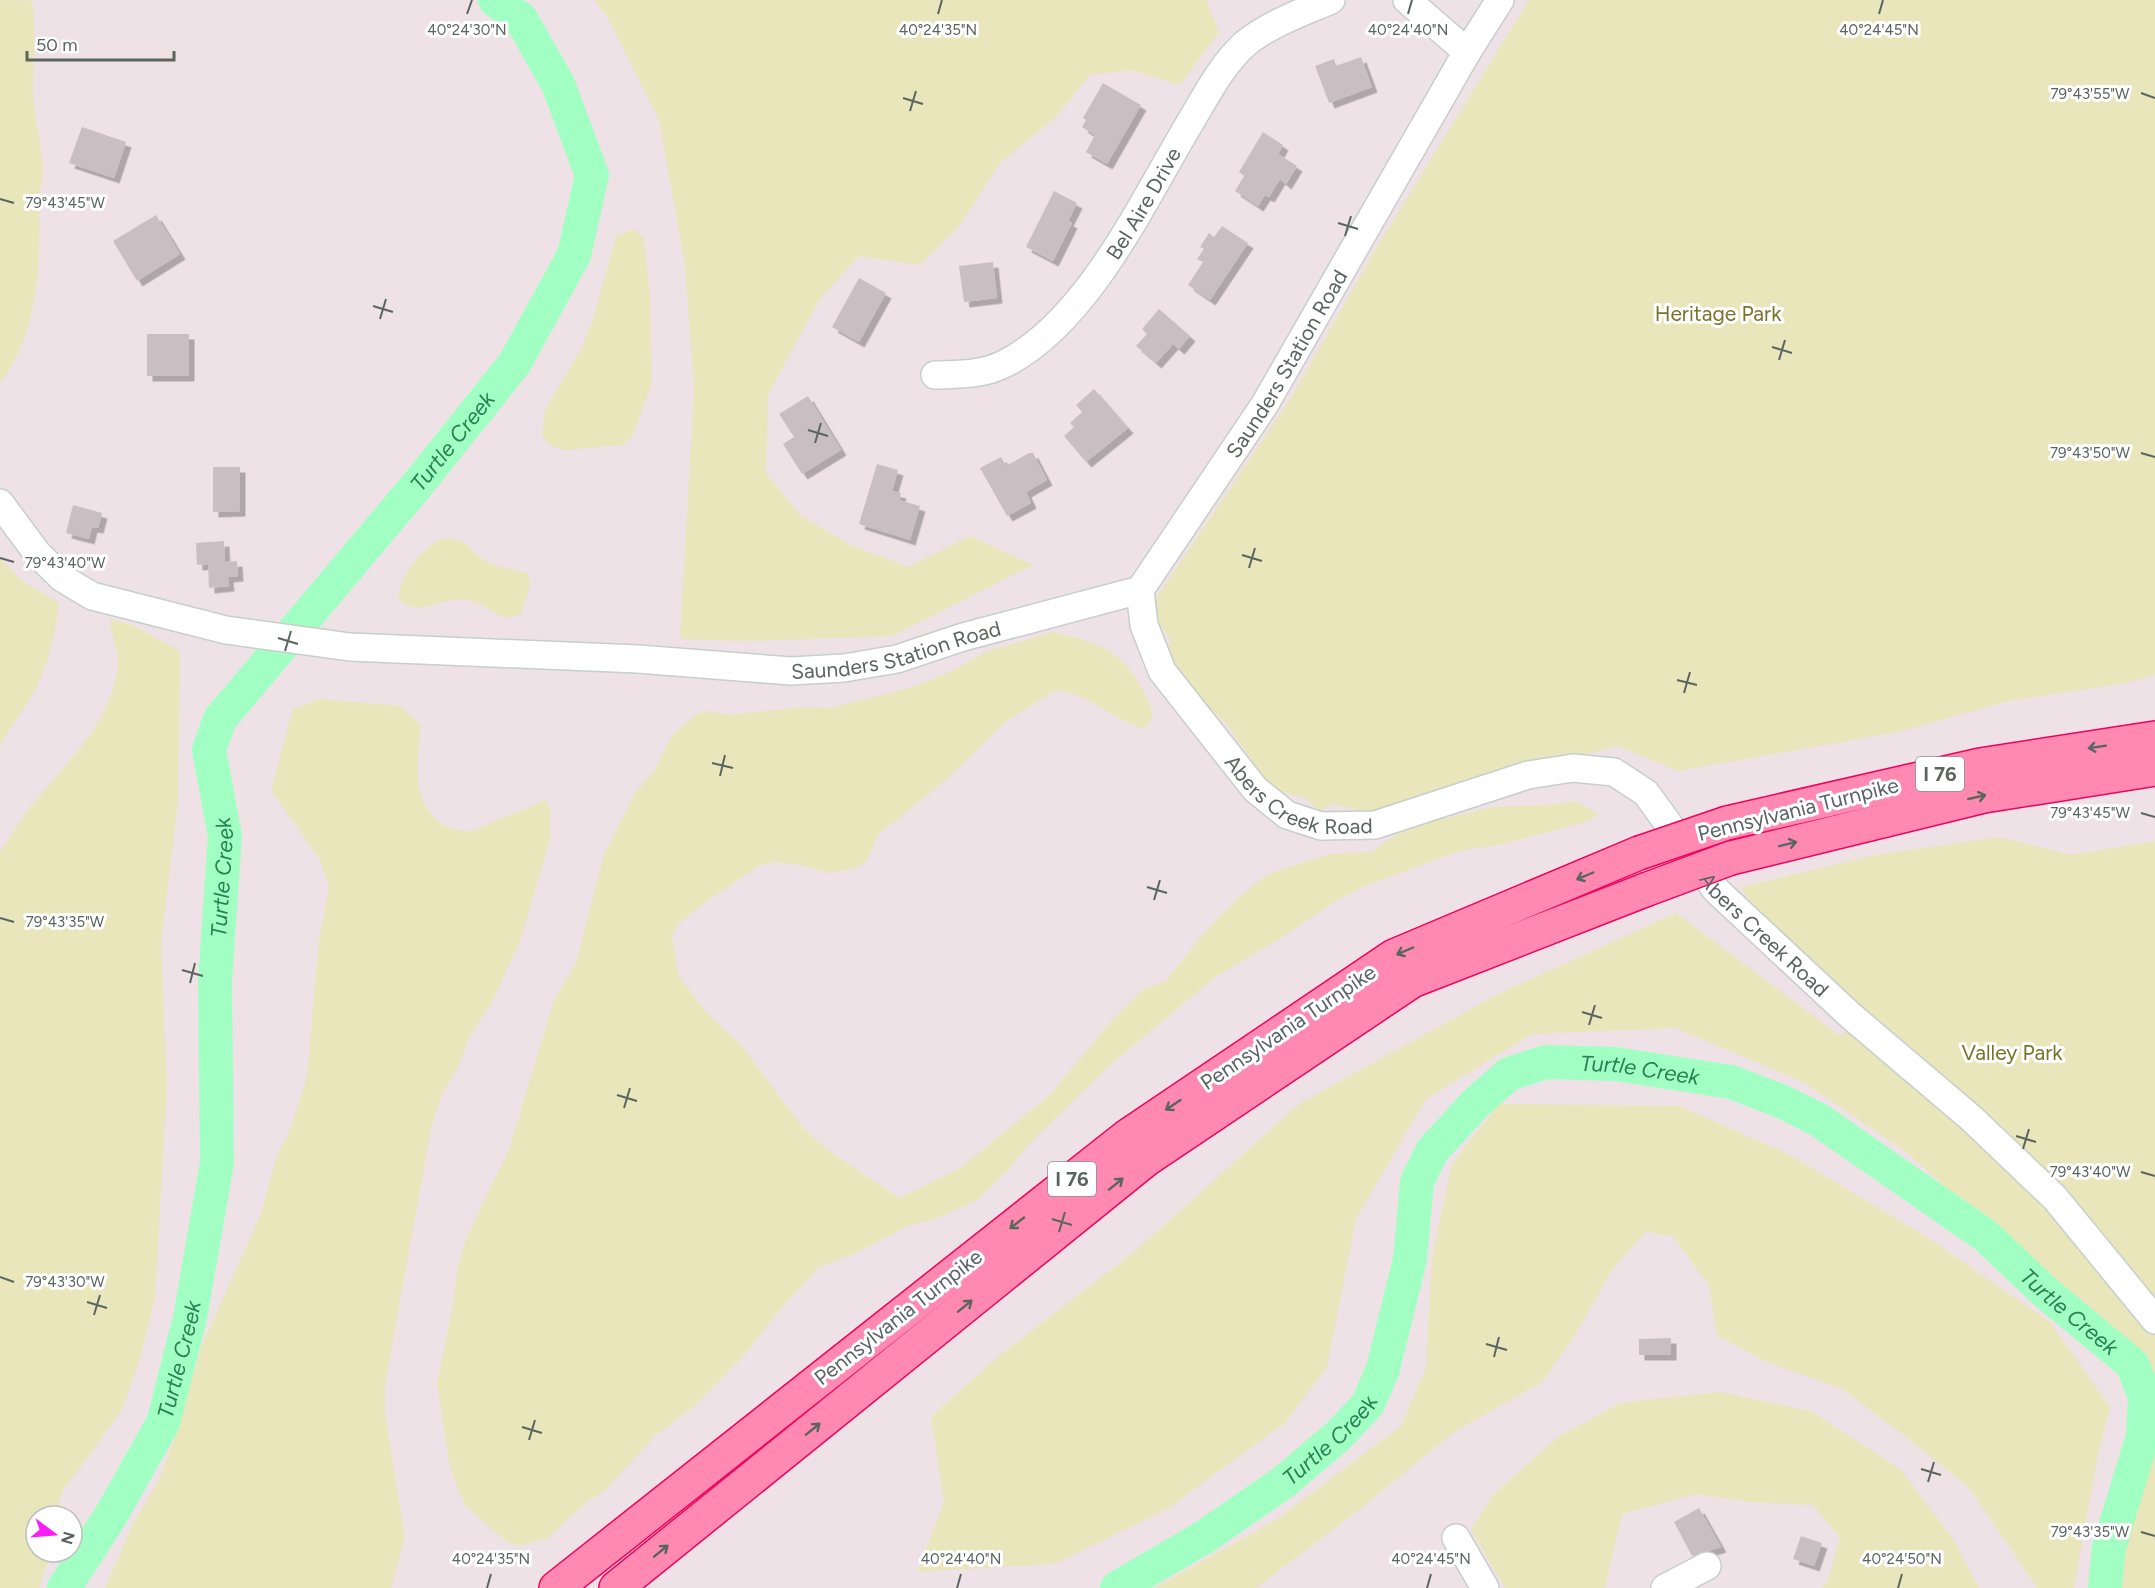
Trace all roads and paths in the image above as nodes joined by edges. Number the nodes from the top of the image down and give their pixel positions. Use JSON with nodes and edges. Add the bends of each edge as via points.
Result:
{"nodes":[{"id":1,"x":1331,"y":0,"type":"edge"},
{"id":2,"x":1407,"y":0,"type":"edge"},
{"id":3,"x":1500,"y":0,"type":"edge"},
{"id":4,"x":1467,"y":52,"type":"junction"},
{"id":5,"x":935,"y":375,"type":"dead end"},
{"id":6,"x":0,"y":503,"type":"edge"},
{"id":7,"x":1140,"y":590,"type":"junction"},
{"id":8,"x":2155,"y":738,"type":"edge"},
{"id":9,"x":2155,"y":769,"type":"edge"},
{"id":10,"x":2155,"y":1320,"type":"edge"},
{"id":11,"x":1456,"y":1538,"type":"dead end"},
{"id":12,"x":1707,"y":1566,"type":"dead end"},
{"id":13,"x":556,"y":1588,"type":"edge"},
{"id":14,"x":616,"y":1588,"type":"edge"},
{"id":15,"x":1485,"y":1588,"type":"edge"},
{"id":16,"x":1665,"y":1588,"type":"edge"}],
"edges":[{"from":1,"to":5,"type":"street","name":"Bel Aire Drive","via":[[1281,21],[1246,43],[1217,78],[1079,303],[1035,346],[1005,364],[975,374]]},
{"from":2,"to":4,"type":"street"},
{"from":3,"to":4,"type":"street","name":"Saunders Station Road"},
{"from":4,"to":7,"type":"street","name":"Saunders Station Road","via":[[1265,404]]},
{"from":6,"to":7,"type":"street","name":"Saunders Station Road","via":[[37,554],[62,578],[92,596],[226,630],[350,647],[638,658],[791,671],[844,668],[897,659],[963,637]]},
{"from":7,"to":10,"type":"street","name":"Abers Creek Road","via":[[1144,625],[1162,671],[1255,789],[1287,815],[1320,826],[1375,825],[1528,774],[1573,768],[1614,772],[1646,792],[1716,890],[2055,1198]]},
{"from":8,"to":13,"type":"highway","name":"Pennsylvania Turnpike","number":"I 76","one_way":true,"bridge":true,"via":[[1980,765],[1727,823],[1639,853],[1394,956],[1145,1123]]},
{"from":14,"to":9,"type":"highway","name":"Pennsylvania Turnpike","number":"I 76","one_way":true,"bridge":true,"via":[[1147,1159],[1412,981],[1731,858],[1984,796]]},
{"from":11,"to":15,"type":"street"},
{"from":12,"to":16,"type":"street"}]}
